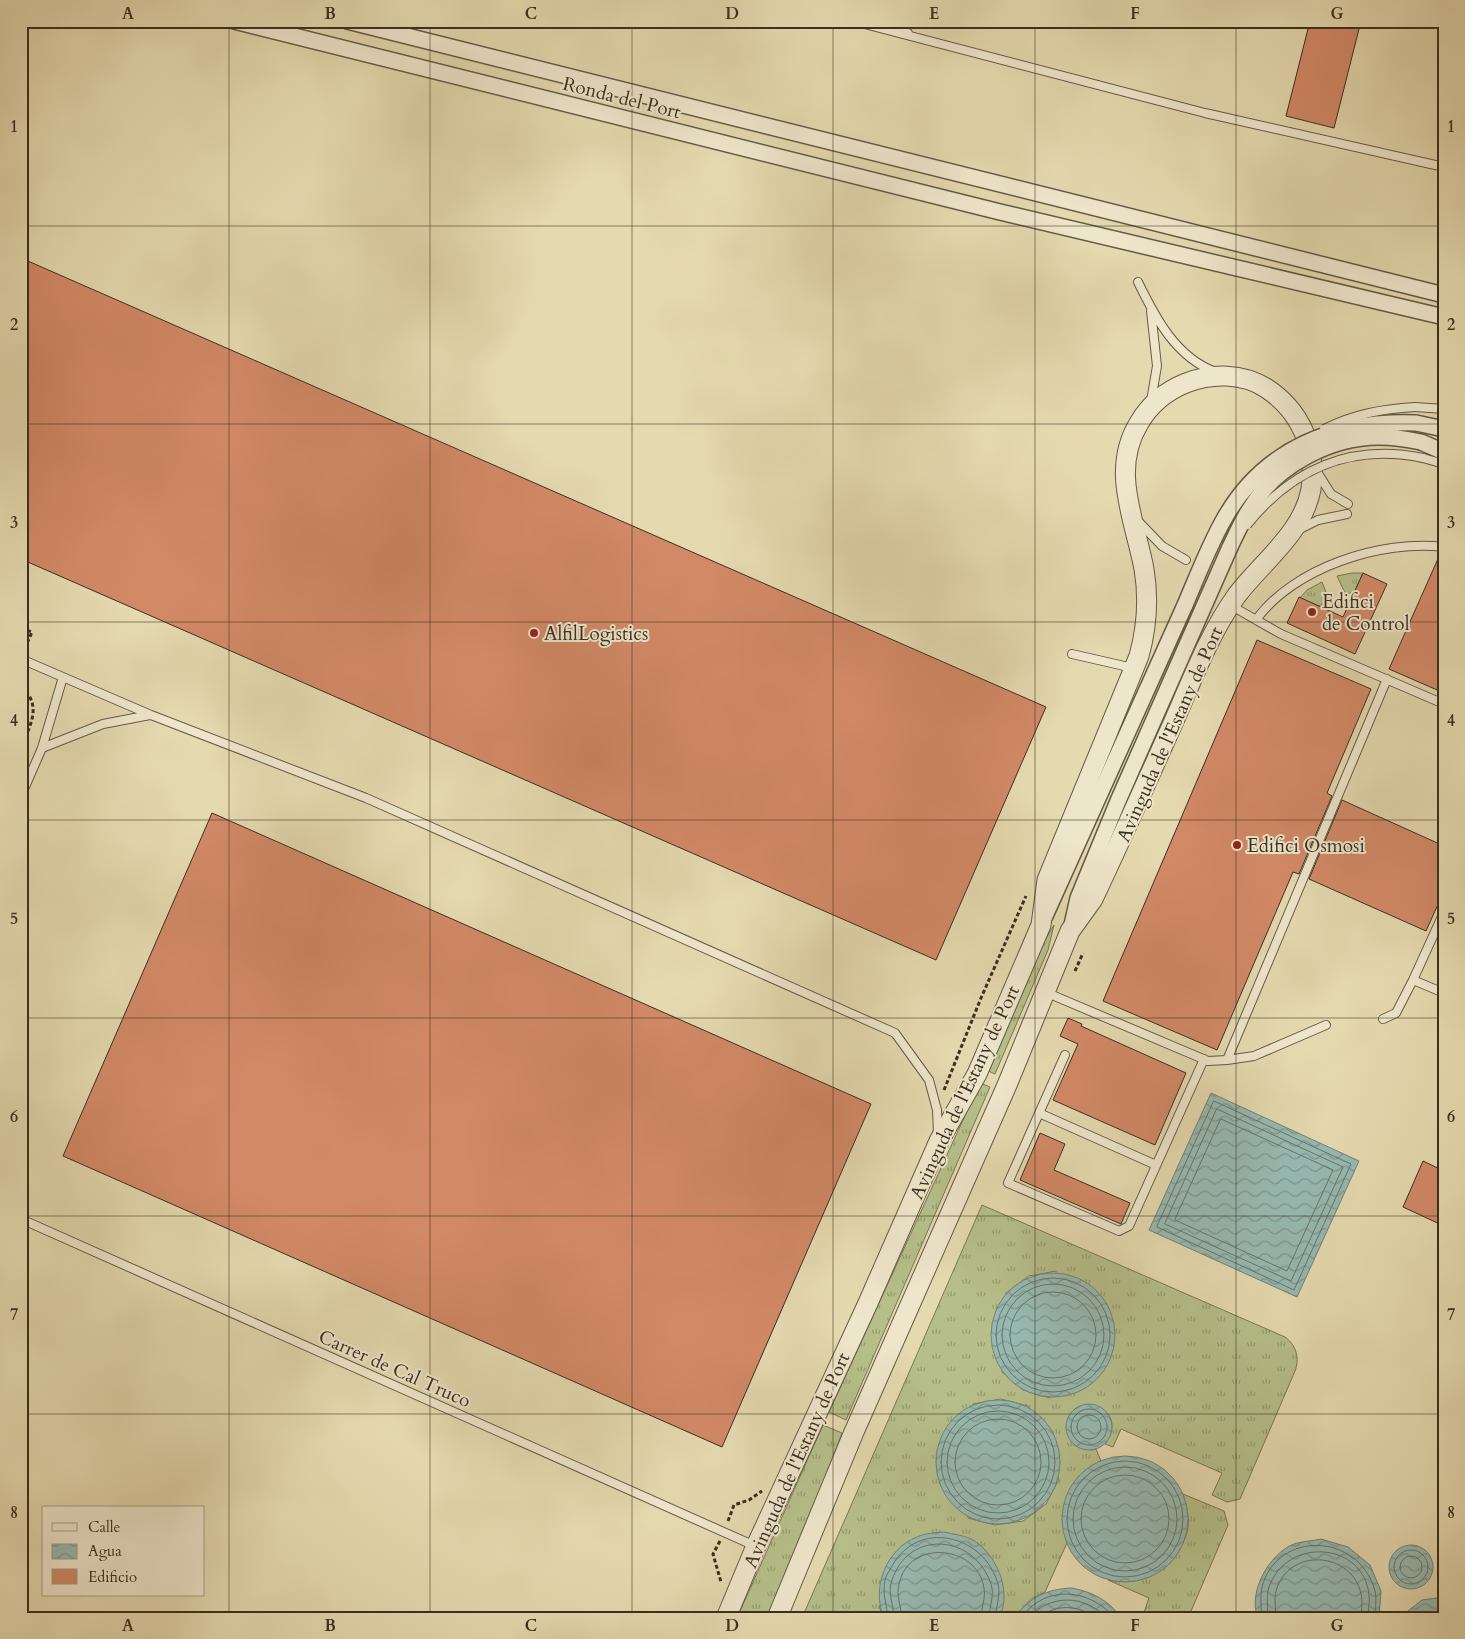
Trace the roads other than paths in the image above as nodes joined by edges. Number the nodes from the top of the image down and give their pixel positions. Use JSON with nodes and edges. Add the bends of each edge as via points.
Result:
{"nodes":[{"id":1,"x":234,"y":21,"type":"edge"},
{"id":2,"x":347,"y":21,"type":"edge"},
{"id":3,"x":853,"y":21,"type":"edge"},
{"id":4,"x":893,"y":21,"type":"edge"},
{"id":5,"x":912,"y":36,"type":"junction"},
{"id":6,"x":1444,"y":167,"type":"edge"},
{"id":7,"x":1138,"y":282,"type":"dead end"},
{"id":8,"x":1444,"y":295,"type":"edge"},
{"id":9,"x":1151,"y":309,"type":"junction"},
{"id":10,"x":1444,"y":317,"type":"edge"},
{"id":11,"x":1224,"y":376,"type":"junction"},
{"id":12,"x":1148,"y":408,"type":"junction"},
{"id":13,"x":1444,"y":409,"type":"edge"},
{"id":14,"x":1444,"y":429,"type":"edge"},
{"id":15,"x":1301,"y":443,"type":"junction"},
{"id":16,"x":1444,"y":452,"type":"edge"},
{"id":17,"x":1312,"y":463,"type":"junction"},
{"id":18,"x":1444,"y":464,"type":"edge"},
{"id":19,"x":1127,"y":500,"type":"junction"},
{"id":20,"x":1348,"y":504,"type":"dead end"},
{"id":21,"x":1347,"y":514,"type":"dead end"},
{"id":22,"x":1286,"y":538,"type":"junction"},
{"id":23,"x":1230,"y":547,"type":"junction"},
{"id":24,"x":1444,"y":547,"type":"edge"},
{"id":25,"x":1186,"y":560,"type":"dead end"},
{"id":26,"x":1230,"y":605,"type":"junction"},
{"id":27,"x":1256,"y":620,"type":"junction"},
{"id":28,"x":1072,"y":654,"type":"dead end"},
{"id":29,"x":21,"y":659,"type":"edge"},
{"id":30,"x":1135,"y":668,"type":"junction"},
{"id":31,"x":63,"y":677,"type":"junction"},
{"id":32,"x":1387,"y":680,"type":"junction"},
{"id":33,"x":1444,"y":704,"type":"edge"},
{"id":34,"x":151,"y":715,"type":"junction"},
{"id":35,"x":42,"y":748,"type":"junction"},
{"id":36,"x":21,"y":796,"type":"edge"},
{"id":37,"x":1444,"y":912,"type":"edge"},
{"id":38,"x":1041,"y":925,"type":"junction"},
{"id":39,"x":1070,"y":931,"type":"junction"},
{"id":40,"x":1413,"y":980,"type":"junction"},
{"id":41,"x":1045,"y":992,"type":"junction"},
{"id":42,"x":1444,"y":993,"type":"edge"},
{"id":43,"x":1382,"y":1019,"type":"dead end"},
{"id":44,"x":1326,"y":1025,"type":"dead end"},
{"id":45,"x":1065,"y":1054,"type":"dead end"},
{"id":46,"x":1204,"y":1059,"type":"junction"},
{"id":47,"x":1227,"y":1060,"type":"junction"},
{"id":48,"x":1039,"y":1113,"type":"junction"},
{"id":49,"x":939,"y":1141,"type":"junction"},
{"id":50,"x":1156,"y":1165,"type":"junction"},
{"id":51,"x":21,"y":1219,"type":"edge"},
{"id":52,"x":756,"y":1546,"type":"junction"},
{"id":53,"x":726,"y":1618,"type":"edge"},
{"id":54,"x":777,"y":1618,"type":"edge"}],
"edges":[{"from":1,"to":10,"type":"street","name":"Ronda del Port","via":[[1000,212]]},
{"from":2,"to":8,"type":"street"},
{"from":3,"to":5,"type":"lane"},
{"from":4,"to":5,"type":"lane"},
{"from":5,"to":6,"type":"lane","via":[[1205,113]]},
{"from":7,"to":9,"type":"lane"},
{"from":9,"to":11,"type":"lane","via":[[1180,348],[1202,366]]},
{"from":9,"to":12,"type":"lane","via":[[1157,366]]},
{"from":11,"to":12,"type":"street","name":"Avinguda de l'Estany de Port","via":[[1183,384],[1158,398]]},
{"from":11,"to":17,"type":"street","name":"Avinguda de l'Estany de Port","via":[[1264,387],[1288,406],[1305,432]]},
{"from":12,"to":19,"type":"street","name":"Avinguda de l'Estany de Port","via":[[1134,430],[1125,460]]},
{"from":13,"to":15,"type":"lane","bridge":true,"via":[[1415,407],[1354,416]]},
{"from":14,"to":15,"type":"street","bridge":true,"via":[[1416,423],[1371,425]]},
{"from":15,"to":38,"type":"street","bridge":true,"via":[[1258,476],[1234,504],[1215,536]]},
{"from":16,"to":23,"type":"street","bridge":true,"via":[[1421,442],[1378,436],[1337,443],[1311,454],[1286,470],[1262,492]]},
{"from":17,"to":20,"type":"lane","via":[[1325,488]]},
{"from":17,"to":22,"type":"street","name":"Avinguda de l'Estany de Port","via":[[1308,502],[1303,515]]},
{"from":18,"to":23,"type":"lane","bridge":true,"via":[[1394,453],[1343,458],[1315,468],[1262,507]]},
{"from":19,"to":25,"type":"lane","via":[[1151,536]]},
{"from":19,"to":30,"type":"street","name":"Avinguda de l'Estany de Port","via":[[1144,570],[1147,607],[1144,637]]},
{"from":21,"to":22,"type":"lane","via":[[1307,524]]},
{"from":22,"to":26,"type":"street","name":"Avinguda de l'Estany de Port"},
{"from":23,"to":39,"type":"street","via":[[1078,898]]},
{"from":24,"to":27,"type":"lane","via":[[1389,549],[1327,566],[1276,596]]},
{"from":26,"to":27,"type":"lane"},
{"from":26,"to":39,"type":"street","name":"Avinguda de l'Estany de Port","via":[[1210,637],[1093,899]]},
{"from":27,"to":32,"type":"lane"},
{"from":28,"to":30,"type":"lane"},
{"from":29,"to":31,"type":"lane"},
{"from":30,"to":38,"type":"street","name":"Avinguda de l'Estany de Port","via":[[1047,880]]},
{"from":31,"to":34,"type":"lane"},
{"from":31,"to":35,"type":"lane"},
{"from":32,"to":33,"type":"lane"},
{"from":32,"to":47,"type":"lane"},
{"from":34,"to":35,"type":"lane","via":[[103,724]]},
{"from":34,"to":49,"type":"lane","via":[[366,798],[895,1033],[929,1080],[937,1110]]},
{"from":35,"to":36,"type":"lane"},
{"from":37,"to":40,"type":"lane"},
{"from":38,"to":49,"type":"street","name":"Avinguda de l'Estany de Port","via":[[977,1074]]},
{"from":39,"to":41,"type":"street","name":"Avinguda de l'Estany de Port"},
{"from":40,"to":42,"type":"lane"},
{"from":40,"to":43,"type":"lane","via":[[1396,1013]]},
{"from":41,"to":46,"type":"lane"},
{"from":41,"to":54,"type":"street","name":"Avinguda de l'Estany de Port"},
{"from":44,"to":47,"type":"lane","via":[[1254,1056]]},
{"from":45,"to":48,"type":"lane"},
{"from":46,"to":47,"type":"lane"},
{"from":46,"to":50,"type":"lane"},
{"from":48,"to":50,"type":"lane"},
{"from":48,"to":50,"type":"lane","via":[[1008,1183],[1119,1231],[1129,1226]]},
{"from":49,"to":52,"type":"street","name":"Avinguda de l'Estany de Port"},
{"from":51,"to":52,"type":"lane","name":"Carrer de Cal Truco"},
{"from":52,"to":53,"type":"street","name":"Avinguda de l'Estany de Port"}]}
